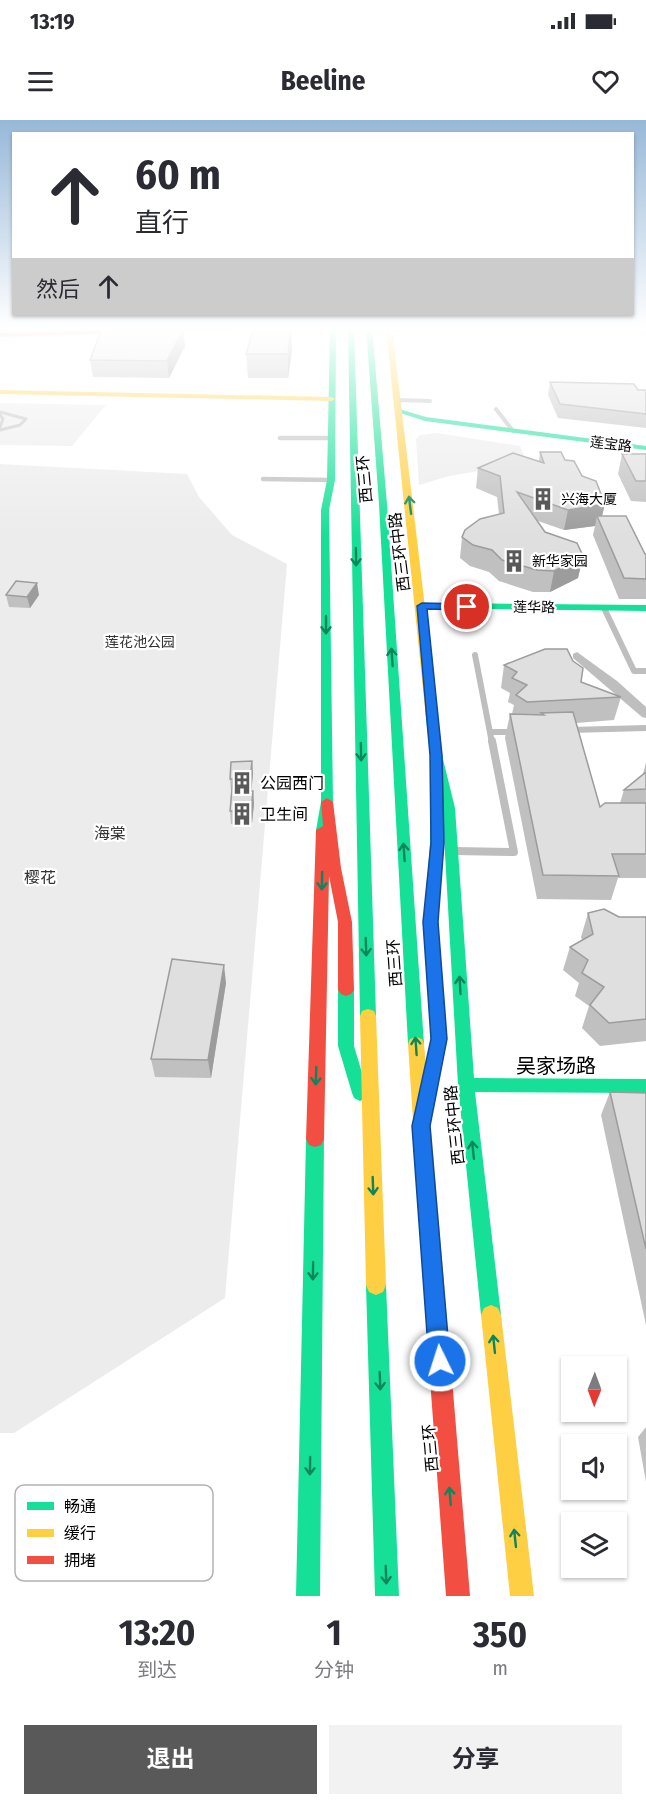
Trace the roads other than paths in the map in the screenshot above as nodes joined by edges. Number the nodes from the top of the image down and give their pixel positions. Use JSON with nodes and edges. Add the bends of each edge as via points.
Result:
{"nodes":[{"id":1,"x":137,"y":397,"type":"edge"},
{"id":2,"x":332,"y":397,"type":"edge"},
{"id":3,"x":353,"y":397,"type":"edge"},
{"id":4,"x":374,"y":397,"type":"edge"},
{"id":5,"x":398,"y":397,"type":"edge"},
{"id":6,"x":332,"y":401,"type":"junction"},
{"id":7,"x":430,"y":401,"type":"dead end"},
{"id":8,"x":399,"y":406,"type":"junction"},
{"id":9,"x":495,"y":409,"type":"dead end"},
{"id":10,"x":402,"y":428,"type":"junction"},
{"id":11,"x":513,"y":431,"type":"junction"},
{"id":12,"x":280,"y":438,"type":"dead end"},
{"id":13,"x":331,"y":438,"type":"junction"},
{"id":14,"x":646,"y":448,"type":"edge"},
{"id":15,"x":646,"y":454,"type":"edge"},
{"id":16,"x":263,"y":480,"type":"dead end"},
{"id":17,"x":330,"y":480,"type":"junction"},
{"id":18,"x":422,"y":606,"type":"junction"},
{"id":19,"x":604,"y":608,"type":"junction"},
{"id":20,"x":646,"y":608,"type":"edge"},
{"id":21,"x":475,"y":656,"type":"dead end"},
{"id":22,"x":577,"y":656,"type":"dead end"},
{"id":23,"x":646,"y":671,"type":"edge"},
{"id":24,"x":646,"y":714,"type":"edge"},
{"id":25,"x":646,"y":728,"type":"edge"},
{"id":26,"x":564,"y":730,"type":"edge"},
{"id":27,"x":490,"y":732,"type":"junction"},
{"id":28,"x":529,"y":732,"type":"edge"},
{"id":29,"x":436,"y":755,"type":"junction"},
{"id":30,"x":327,"y":802,"type":"junction"},
{"id":31,"x":452,"y":851,"type":"junction"},
{"id":32,"x":466,"y":1085,"type":"junction"},
{"id":33,"x":646,"y":1086,"type":"edge"},
{"id":34,"x":421,"y":1126,"type":"junction"},
{"id":35,"x":371,"y":1127,"type":"junction"},
{"id":36,"x":308,"y":1596,"type":"edge"},
{"id":37,"x":387,"y":1596,"type":"edge"},
{"id":38,"x":458,"y":1596,"type":"edge"},
{"id":39,"x":522,"y":1596,"type":"edge"}],
"edges":[{"from":1,"to":6,"type":"main road"},
{"from":2,"to":6,"type":"main road"},
{"from":3,"to":35,"type":"main road","name":"西三环","one_way":true},
{"from":34,"to":4,"type":"main road","name":"西三环","one_way":true},
{"from":5,"to":8,"type":"main road","name":"西三环中路"},
{"from":6,"to":13,"type":"main road"},
{"from":7,"to":8,"type":"lane"},
{"from":8,"to":10,"type":"main road","name":"西三环中路"},
{"from":8,"to":11,"type":"main road","name":"莲宝路","via":[[425,418]]},
{"from":9,"to":11,"type":"lane"},
{"from":10,"to":15,"type":"main road","name":"莲宝路","via":[[423,424],[451,426]]},
{"from":18,"to":10,"type":"main road","name":"西三环中路","one_way":true},
{"from":11,"to":14,"type":"main road","name":"莲宝路"},
{"from":12,"to":13,"type":"lane"},
{"from":13,"to":17,"type":"main road"},
{"from":16,"to":17,"type":"lane"},
{"from":17,"to":30,"type":"main road","one_way":true,"via":[[325,510]]},
{"from":18,"to":19,"type":"main road","name":"莲华路"},
{"from":18,"to":29,"type":"main road","name":"西三环中路"},
{"from":19,"to":20,"type":"main road","name":"莲华路"},
{"from":19,"to":23,"type":"lane","via":[[634,671]]},
{"from":21,"to":27,"type":"lane"},
{"from":22,"to":24,"type":"street"},
{"from":25,"to":26,"type":"lane"},
{"from":27,"to":28,"type":"lane"},
{"from":27,"to":31,"type":"lane","via":[[514,852]]},
{"from":29,"to":31,"type":"main road","name":"西三环中路","via":[[449,808]]},
{"from":29,"to":34,"type":"main road","via":[[437,843],[431,922],[439,1039]]},
{"from":30,"to":35,"type":"main road","via":[[345,922],[346,1046]]},
{"from":30,"to":36,"type":"main road","one_way":true,"via":[[323,828],[315,1131]]},
{"from":32,"to":31,"type":"main road","name":"西三环中路","one_way":true},
{"from":32,"to":33,"type":"main road","name":"吴家场路"},
{"from":39,"to":32,"type":"main road","name":"西三环中路","one_way":true},
{"from":38,"to":34,"type":"main road","name":"西三环","one_way":true},
{"from":35,"to":37,"type":"main road","name":"西三环","one_way":true}]}
